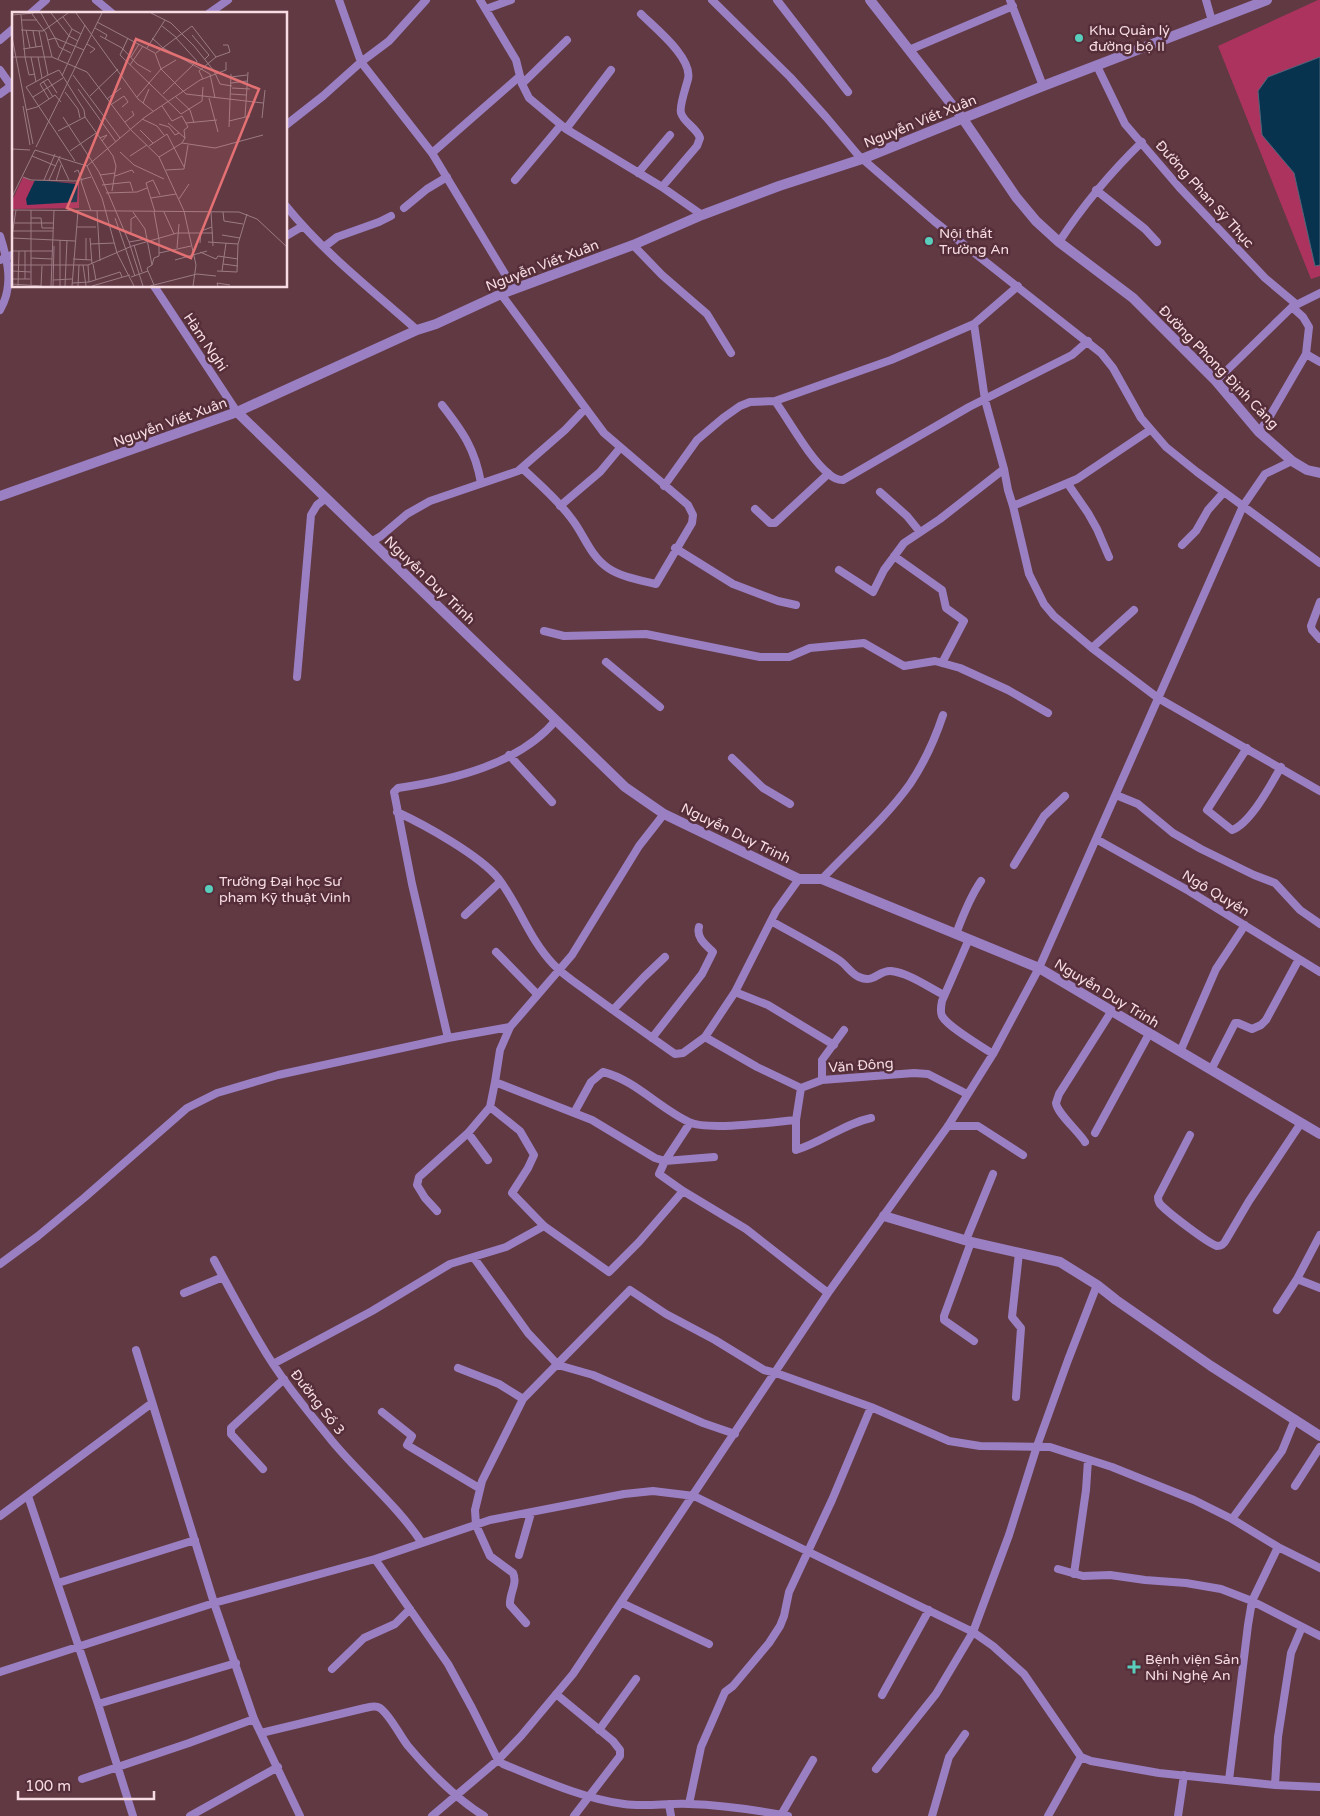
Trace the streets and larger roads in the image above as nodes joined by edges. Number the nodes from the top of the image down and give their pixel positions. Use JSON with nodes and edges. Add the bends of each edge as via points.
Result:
{"nodes":[{"id":1,"x":46,"y":0,"type":"edge"},
{"id":2,"x":96,"y":0,"type":"edge"},
{"id":3,"x":228,"y":0,"type":"edge"},
{"id":4,"x":339,"y":0,"type":"edge"},
{"id":5,"x":426,"y":0,"type":"edge"},
{"id":6,"x":480,"y":0,"type":"edge"},
{"id":7,"x":511,"y":0,"type":"edge"},
{"id":8,"x":712,"y":0,"type":"edge"},
{"id":9,"x":777,"y":0,"type":"edge"},
{"id":10,"x":870,"y":0,"type":"edge"},
{"id":11,"x":1206,"y":0,"type":"edge"},
{"id":12,"x":1267,"y":0,"type":"edge"},
{"id":13,"x":1012,"y":3,"type":"edge"},
{"id":14,"x":486,"y":9,"type":"junction"},
{"id":15,"x":32,"y":12,"type":"edge"},
{"id":16,"x":111,"y":12,"type":"edge"},
{"id":17,"x":211,"y":12,"type":"edge"},
{"id":18,"x":641,"y":14,"type":"dead end"},
{"id":19,"x":1212,"y":20,"type":"junction"},
{"id":20,"x":12,"y":30,"type":"edge"},
{"id":21,"x":0,"y":40,"type":"edge"},
{"id":22,"x":567,"y":40,"type":"dead end"},
{"id":23,"x":909,"y":50,"type":"junction"},
{"id":24,"x":360,"y":62,"type":"junction"},
{"id":25,"x":1097,"y":66,"type":"junction"},
{"id":26,"x":0,"y":70,"type":"edge"},
{"id":27,"x":611,"y":70,"type":"dead end"},
{"id":28,"x":521,"y":80,"type":"junction"},
{"id":29,"x":1043,"y":86,"type":"junction"},
{"id":30,"x":12,"y":88,"type":"edge"},
{"id":31,"x":848,"y":92,"type":"dead end"},
{"id":32,"x":0,"y":94,"type":"edge"},
{"id":33,"x":963,"y":119,"type":"junction"},
{"id":34,"x":288,"y":123,"type":"edge"},
{"id":35,"x":564,"y":127,"type":"junction"},
{"id":36,"x":670,"y":135,"type":"dead end"},
{"id":37,"x":1142,"y":142,"type":"junction"},
{"id":38,"x":432,"y":153,"type":"junction"},
{"id":39,"x":862,"y":159,"type":"junction"},
{"id":40,"x":638,"y":173,"type":"junction"},
{"id":41,"x":447,"y":177,"type":"junction"},
{"id":42,"x":515,"y":180,"type":"dead end"},
{"id":43,"x":662,"y":187,"type":"junction"},
{"id":44,"x":1096,"y":190,"type":"junction"},
{"id":45,"x":288,"y":208,"type":"edge"},
{"id":46,"x":404,"y":208,"type":"dead end"},
{"id":47,"x":702,"y":215,"type":"junction"},
{"id":48,"x":391,"y":216,"type":"dead end"},
{"id":49,"x":302,"y":226,"type":"junction"},
{"id":50,"x":288,"y":235,"type":"edge"},
{"id":51,"x":0,"y":236,"type":"edge"},
{"id":52,"x":1059,"y":242,"type":"junction"},
{"id":53,"x":1157,"y":242,"type":"dead end"},
{"id":54,"x":633,"y":245,"type":"junction"},
{"id":55,"x":324,"y":247,"type":"junction"},
{"id":56,"x":7,"y":257,"type":"edge"},
{"id":57,"x":1018,"y":286,"type":"junction"},
{"id":58,"x":155,"y":288,"type":"edge"},
{"id":59,"x":514,"y":289,"type":"junction"},
{"id":60,"x":1320,"y":293,"type":"edge"},
{"id":61,"x":501,"y":294,"type":"junction"},
{"id":62,"x":1294,"y":306,"type":"junction"},
{"id":63,"x":0,"y":310,"type":"edge"},
{"id":64,"x":974,"y":324,"type":"junction"},
{"id":65,"x":417,"y":330,"type":"junction"},
{"id":66,"x":1088,"y":341,"type":"junction"},
{"id":67,"x":731,"y":354,"type":"dead end"},
{"id":68,"x":1306,"y":354,"type":"junction"},
{"id":69,"x":1320,"y":362,"type":"edge"},
{"id":70,"x":1216,"y":381,"type":"junction"},
{"id":71,"x":985,"y":400,"type":"junction"},
{"id":72,"x":775,"y":401,"type":"junction"},
{"id":73,"x":442,"y":405,"type":"dead end"},
{"id":74,"x":585,"y":409,"type":"junction"},
{"id":75,"x":237,"y":412,"type":"junction"},
{"id":76,"x":1150,"y":430,"type":"junction"},
{"id":77,"x":1259,"y":432,"type":"junction"},
{"id":78,"x":620,"y":448,"type":"junction"},
{"id":79,"x":1292,"y":461,"type":"junction"},
{"id":80,"x":522,"y":468,"type":"junction"},
{"id":81,"x":1004,"y":469,"type":"junction"},
{"id":82,"x":1320,"y":473,"type":"edge"},
{"id":83,"x":828,"y":474,"type":"junction"},
{"id":84,"x":481,"y":483,"type":"junction"},
{"id":85,"x":1068,"y":484,"type":"junction"},
{"id":86,"x":664,"y":486,"type":"junction"},
{"id":87,"x":880,"y":492,"type":"dead end"},
{"id":88,"x":1224,"y":492,"type":"junction"},
{"id":89,"x":0,"y":496,"type":"edge"},
{"id":90,"x":326,"y":498,"type":"junction"},
{"id":91,"x":560,"y":506,"type":"junction"},
{"id":92,"x":1013,"y":506,"type":"junction"},
{"id":93,"x":1242,"y":506,"type":"junction"},
{"id":94,"x":755,"y":509,"type":"dead end"},
{"id":95,"x":920,"y":532,"type":"junction"},
{"id":96,"x":371,"y":542,"type":"junction"},
{"id":97,"x":1182,"y":545,"type":"dead end"},
{"id":98,"x":676,"y":548,"type":"junction"},
{"id":99,"x":894,"y":556,"type":"junction"},
{"id":100,"x":1109,"y":557,"type":"dead end"},
{"id":101,"x":1320,"y":563,"type":"edge"},
{"id":102,"x":839,"y":570,"type":"dead end"},
{"id":103,"x":1320,"y":602,"type":"edge"},
{"id":104,"x":796,"y":605,"type":"dead end"},
{"id":105,"x":1134,"y":610,"type":"dead end"},
{"id":106,"x":544,"y":631,"type":"dead end"},
{"id":107,"x":1320,"y":639,"type":"edge"},
{"id":108,"x":1092,"y":648,"type":"junction"},
{"id":109,"x":606,"y":662,"type":"dead end"},
{"id":110,"x":942,"y":663,"type":"junction"},
{"id":111,"x":297,"y":677,"type":"dead end"},
{"id":112,"x":1158,"y":698,"type":"junction"},
{"id":113,"x":660,"y":707,"type":"dead end"},
{"id":114,"x":1048,"y":713,"type":"dead end"},
{"id":115,"x":943,"y":715,"type":"dead end"},
{"id":116,"x":556,"y":720,"type":"junction"},
{"id":117,"x":1247,"y":748,"type":"junction"},
{"id":118,"x":509,"y":755,"type":"junction"},
{"id":119,"x":732,"y":758,"type":"dead end"},
{"id":120,"x":1281,"y":767,"type":"junction"},
{"id":121,"x":1320,"y":790,"type":"edge"},
{"id":122,"x":1116,"y":795,"type":"junction"},
{"id":123,"x":1065,"y":796,"type":"dead end"},
{"id":124,"x":552,"y":802,"type":"dead end"},
{"id":125,"x":790,"y":804,"type":"dead end"},
{"id":126,"x":397,"y":812,"type":"junction"},
{"id":127,"x":664,"y":814,"type":"junction"},
{"id":128,"x":1096,"y":839,"type":"junction"},
{"id":129,"x":1014,"y":865,"type":"dead end"},
{"id":130,"x":799,"y":879,"type":"junction"},
{"id":131,"x":822,"y":879,"type":"junction"},
{"id":132,"x":981,"y":881,"type":"dead end"},
{"id":133,"x":500,"y":882,"type":"junction"},
{"id":134,"x":465,"y":915,"type":"dead end"},
{"id":135,"x":772,"y":921,"type":"junction"},
{"id":136,"x":1320,"y":924,"type":"edge"},
{"id":137,"x":1245,"y":925,"type":"junction"},
{"id":138,"x":698,"y":927,"type":"dead end"},
{"id":139,"x":956,"y":934,"type":"junction"},
{"id":140,"x":969,"y":939,"type":"junction"},
{"id":141,"x":496,"y":952,"type":"dead end"},
{"id":142,"x":665,"y":957,"type":"dead end"},
{"id":143,"x":1298,"y":959,"type":"junction"},
{"id":144,"x":1039,"y":968,"type":"junction"},
{"id":145,"x":559,"y":971,"type":"junction"},
{"id":146,"x":1320,"y":972,"type":"edge"},
{"id":147,"x":735,"y":992,"type":"junction"},
{"id":148,"x":537,"y":994,"type":"junction"},
{"id":149,"x":944,"y":995,"type":"junction"},
{"id":150,"x":614,"y":1010,"type":"junction"},
{"id":151,"x":1111,"y":1012,"type":"junction"},
{"id":152,"x":510,"y":1027,"type":"junction"},
{"id":153,"x":844,"y":1030,"type":"dead end"},
{"id":154,"x":1149,"y":1034,"type":"junction"},
{"id":155,"x":705,"y":1037,"type":"junction"},
{"id":156,"x":448,"y":1038,"type":"junction"},
{"id":157,"x":652,"y":1038,"type":"junction"},
{"id":158,"x":834,"y":1045,"type":"junction"},
{"id":159,"x":1180,"y":1052,"type":"junction"},
{"id":160,"x":993,"y":1054,"type":"junction"},
{"id":161,"x":1211,"y":1070,"type":"junction"},
{"id":162,"x":822,"y":1080,"type":"junction"},
{"id":163,"x":495,"y":1082,"type":"junction"},
{"id":164,"x":801,"y":1088,"type":"junction"},
{"id":165,"x":967,"y":1094,"type":"junction"},
{"id":166,"x":490,"y":1107,"type":"junction"},
{"id":167,"x":574,"y":1113,"type":"junction"},
{"id":168,"x":871,"y":1118,"type":"dead end"},
{"id":169,"x":796,"y":1120,"type":"junction"},
{"id":170,"x":690,"y":1123,"type":"junction"},
{"id":171,"x":1301,"y":1123,"type":"junction"},
{"id":172,"x":948,"y":1126,"type":"junction"},
{"id":173,"x":468,"y":1133,"type":"junction"},
{"id":174,"x":1095,"y":1133,"type":"dead end"},
{"id":175,"x":1320,"y":1134,"type":"edge"},
{"id":176,"x":1190,"y":1135,"type":"dead end"},
{"id":177,"x":1085,"y":1142,"type":"dead end"},
{"id":178,"x":1023,"y":1155,"type":"dead end"},
{"id":179,"x":714,"y":1157,"type":"dead end"},
{"id":180,"x":488,"y":1160,"type":"dead end"},
{"id":181,"x":665,"y":1161,"type":"junction"},
{"id":182,"x":993,"y":1174,"type":"dead end"},
{"id":183,"x":683,"y":1191,"type":"junction"},
{"id":184,"x":437,"y":1211,"type":"dead end"},
{"id":185,"x":884,"y":1216,"type":"junction"},
{"id":186,"x":544,"y":1226,"type":"junction"},
{"id":187,"x":1320,"y":1235,"type":"edge"},
{"id":188,"x":968,"y":1241,"type":"junction"},
{"id":189,"x":1019,"y":1253,"type":"junction"},
{"id":190,"x":474,"y":1258,"type":"junction"},
{"id":191,"x":214,"y":1260,"type":"dead end"},
{"id":192,"x":0,"y":1264,"type":"edge"},
{"id":193,"x":223,"y":1277,"type":"junction"},
{"id":194,"x":1297,"y":1279,"type":"junction"},
{"id":195,"x":1097,"y":1285,"type":"junction"},
{"id":196,"x":1320,"y":1288,"type":"edge"},
{"id":197,"x":184,"y":1293,"type":"dead end"},
{"id":198,"x":828,"y":1293,"type":"junction"},
{"id":199,"x":1278,"y":1310,"type":"dead end"},
{"id":200,"x":974,"y":1341,"type":"dead end"},
{"id":201,"x":136,"y":1350,"type":"dead end"},
{"id":202,"x":273,"y":1364,"type":"junction"},
{"id":203,"x":558,"y":1365,"type":"junction"},
{"id":204,"x":458,"y":1368,"type":"dead end"},
{"id":205,"x":776,"y":1373,"type":"junction"},
{"id":206,"x":284,"y":1379,"type":"junction"},
{"id":207,"x":1016,"y":1396,"type":"dead end"},
{"id":208,"x":524,"y":1399,"type":"junction"},
{"id":209,"x":152,"y":1403,"type":"junction"},
{"id":210,"x":871,"y":1407,"type":"junction"},
{"id":211,"x":382,"y":1412,"type":"dead end"},
{"id":212,"x":1295,"y":1419,"type":"junction"},
{"id":213,"x":735,"y":1434,"type":"junction"},
{"id":214,"x":1320,"y":1436,"type":"edge"},
{"id":215,"x":1038,"y":1446,"type":"junction"},
{"id":216,"x":1320,"y":1447,"type":"edge"},
{"id":217,"x":1088,"y":1460,"type":"junction"},
{"id":218,"x":264,"y":1469,"type":"dead end"},
{"id":219,"x":1296,"y":1486,"type":"dead end"},
{"id":220,"x":479,"y":1488,"type":"junction"},
{"id":221,"x":28,"y":1496,"type":"junction"},
{"id":222,"x":694,"y":1496,"type":"junction"},
{"id":223,"x":531,"y":1513,"type":"junction"},
{"id":224,"x":0,"y":1516,"type":"edge"},
{"id":225,"x":1232,"y":1519,"type":"junction"},
{"id":226,"x":476,"y":1525,"type":"junction"},
{"id":227,"x":195,"y":1540,"type":"junction"},
{"id":228,"x":422,"y":1543,"type":"junction"},
{"id":229,"x":1278,"y":1547,"type":"junction"},
{"id":230,"x":807,"y":1551,"type":"junction"},
{"id":231,"x":519,"y":1555,"type":"dead end"},
{"id":232,"x":375,"y":1559,"type":"junction"},
{"id":233,"x":1320,"y":1568,"type":"edge"},
{"id":234,"x":1058,"y":1569,"type":"dead end"},
{"id":235,"x":1074,"y":1574,"type":"junction"},
{"id":236,"x":58,"y":1584,"type":"junction"},
{"id":237,"x":1252,"y":1602,"type":"junction"},
{"id":238,"x":214,"y":1603,"type":"junction"},
{"id":239,"x":622,"y":1603,"type":"junction"},
{"id":240,"x":410,"y":1609,"type":"junction"},
{"id":241,"x":929,"y":1610,"type":"junction"},
{"id":242,"x":526,"y":1623,"type":"dead end"},
{"id":243,"x":1302,"y":1627,"type":"junction"},
{"id":244,"x":973,"y":1632,"type":"junction"},
{"id":245,"x":1320,"y":1636,"type":"edge"},
{"id":246,"x":709,"y":1644,"type":"dead end"},
{"id":247,"x":78,"y":1646,"type":"junction"},
{"id":248,"x":236,"y":1663,"type":"junction"},
{"id":249,"x":332,"y":1670,"type":"dead end"},
{"id":250,"x":0,"y":1672,"type":"edge"},
{"id":251,"x":636,"y":1679,"type":"dead end"},
{"id":252,"x":556,"y":1694,"type":"junction"},
{"id":253,"x":882,"y":1695,"type":"dead end"},
{"id":254,"x":98,"y":1704,"type":"junction"},
{"id":255,"x":254,"y":1719,"type":"junction"},
{"id":256,"x":599,"y":1730,"type":"junction"},
{"id":257,"x":261,"y":1733,"type":"junction"},
{"id":258,"x":965,"y":1734,"type":"dead end"},
{"id":259,"x":1081,"y":1757,"type":"junction"},
{"id":260,"x":498,"y":1760,"type":"junction"},
{"id":261,"x":813,"y":1760,"type":"dead end"},
{"id":262,"x":116,"y":1766,"type":"junction"},
{"id":263,"x":278,"y":1768,"type":"junction"},
{"id":264,"x":876,"y":1769,"type":"dead end"},
{"id":265,"x":1184,"y":1775,"type":"junction"},
{"id":266,"x":82,"y":1779,"type":"dead end"},
{"id":267,"x":1229,"y":1780,"type":"junction"},
{"id":268,"x":1275,"y":1785,"type":"junction"},
{"id":269,"x":1320,"y":1787,"type":"edge"},
{"id":270,"x":588,"y":1796,"type":"junction"},
{"id":271,"x":456,"y":1797,"type":"junction"},
{"id":272,"x":669,"y":1804,"type":"junction"},
{"id":273,"x":689,"y":1804,"type":"junction"},
{"id":274,"x":785,"y":1815,"type":"edge"},
{"id":275,"x":133,"y":1816,"type":"edge"},
{"id":276,"x":190,"y":1816,"type":"edge"},
{"id":277,"x":300,"y":1816,"type":"edge"},
{"id":278,"x":432,"y":1816,"type":"edge"},
{"id":279,"x":484,"y":1816,"type":"edge"},
{"id":280,"x":574,"y":1816,"type":"edge"},
{"id":281,"x":671,"y":1816,"type":"edge"},
{"id":282,"x":932,"y":1816,"type":"edge"},
{"id":283,"x":1048,"y":1816,"type":"edge"},
{"id":284,"x":1178,"y":1816,"type":"edge"}],
"edges":[{"from":1,"to":15,"type":"street"},
{"from":2,"to":16,"type":"street"},
{"from":3,"to":17,"type":"street"},
{"from":4,"to":24,"type":"street"},
{"from":5,"to":24,"type":"street","via":[[389,41]]},
{"from":6,"to":14,"type":"street"},
{"from":7,"to":14,"type":"street"},
{"from":8,"to":39,"type":"street","via":[[790,77]]},
{"from":9,"to":31,"type":"street"},
{"from":10,"to":23,"type":"street","name":"Đường Phong Định Cảng"},
{"from":11,"to":19,"type":"street"},
{"from":12,"to":19,"type":"street","name":"Nguyễn Viết Xuân"},
{"from":13,"to":23,"type":"street"},
{"from":13,"to":29,"type":"street"},
{"from":14,"to":28,"type":"street","via":[[516,60]]},
{"from":18,"to":43,"type":"street","via":[[668,40],[688,66],[680,110],[700,138],[697,146]]},
{"from":19,"to":25,"type":"street","name":"Nguyễn Viết Xuân"},
{"from":20,"to":21,"type":"street"},
{"from":22,"to":28,"type":"street"},
{"from":23,"to":33,"type":"street","name":"Đường Phong Định Cảng"},
{"from":24,"to":34,"type":"street"},
{"from":24,"to":38,"type":"street"},
{"from":25,"to":29,"type":"street","name":"Nguyễn Viết Xuân"},
{"from":25,"to":37,"type":"street","name":"Đường Phan Sỹ Thục","via":[[1125,124]]},
{"from":26,"to":30,"type":"street"},
{"from":27,"to":35,"type":"street"},
{"from":28,"to":35,"type":"street","via":[[529,98]]},
{"from":28,"to":38,"type":"street"},
{"from":29,"to":33,"type":"street","name":"Nguyễn Viết Xuân"},
{"from":30,"to":32,"type":"street"},
{"from":33,"to":39,"type":"street","name":"Nguyễn Viết Xuân"},
{"from":33,"to":52,"type":"street","name":"Đường Phong Định Cảng","via":[[1016,197]]},
{"from":35,"to":40,"type":"street"},
{"from":35,"to":42,"type":"street"},
{"from":36,"to":40,"type":"street"},
{"from":37,"to":44,"type":"street"},
{"from":37,"to":62,"type":"street","name":"Đường Phan Sỹ Thục","via":[[1179,187]]},
{"from":38,"to":41,"type":"street"},
{"from":39,"to":47,"type":"street","name":"Nguyễn Viết Xuân"},
{"from":39,"to":57,"type":"street","via":[[934,221]]},
{"from":40,"to":43,"type":"street"},
{"from":41,"to":46,"type":"street"},
{"from":41,"to":59,"type":"street"},
{"from":43,"to":47,"type":"street"},
{"from":44,"to":52,"type":"street"},
{"from":44,"to":53,"type":"street"},
{"from":45,"to":49,"type":"street"},
{"from":47,"to":54,"type":"street","name":"Nguyễn Viết Xuân"},
{"from":48,"to":55,"type":"street","via":[[337,237]]},
{"from":49,"to":50,"type":"street"},
{"from":49,"to":55,"type":"street"},
{"from":51,"to":56,"type":"street"},
{"from":52,"to":70,"type":"street","name":"Đường Phong Định Cảng","via":[[1133,298]]},
{"from":54,"to":59,"type":"street","name":"Nguyễn Viết Xuân"},
{"from":54,"to":67,"type":"street","via":[[706,314]]},
{"from":55,"to":65,"type":"street"},
{"from":56,"to":63,"type":"street","via":[[9,285]]},
{"from":57,"to":64,"type":"street"},
{"from":57,"to":66,"type":"street"},
{"from":58,"to":75,"type":"street","name":"Hàm Nghi"},
{"from":59,"to":61,"type":"street","name":"Nguyễn Viết Xuân"},
{"from":60,"to":62,"type":"street"},
{"from":61,"to":65,"type":"street","name":"Nguyễn Viết Xuân"},
{"from":61,"to":74,"type":"street"},
{"from":62,"to":68,"type":"street","name":"Đường Phan Sỹ Thục","via":[[1309,328]]},
{"from":62,"to":70,"type":"street"},
{"from":64,"to":71,"type":"street"},
{"from":64,"to":72,"type":"street","via":[[891,360]]},
{"from":65,"to":75,"type":"street","name":"Nguyễn Viết Xuân"},
{"from":66,"to":71,"type":"street","via":[[1072,355]]},
{"from":66,"to":76,"type":"street","via":[[1113,368]]},
{"from":68,"to":69,"type":"street"},
{"from":68,"to":77,"type":"street"},
{"from":70,"to":77,"type":"street","name":"Đường Phong Định Cảng"},
{"from":71,"to":81,"type":"street"},
{"from":71,"to":83,"type":"street","via":[[843,480]]},
{"from":72,"to":83,"type":"street"},
{"from":72,"to":86,"type":"street","via":[[750,402],[723,418],[697,440]]},
{"from":73,"to":84,"type":"street","via":[[460,428],[475,457]]},
{"from":74,"to":78,"type":"street"},
{"from":74,"to":80,"type":"street"},
{"from":75,"to":89,"type":"street","name":"Nguyễn Viết Xuân"},
{"from":75,"to":90,"type":"street","name":"Nguyễn Duy Trinh"},
{"from":76,"to":85,"type":"street"},
{"from":76,"to":88,"type":"street","via":[[1166,447]]},
{"from":77,"to":79,"type":"street","name":"Đường Phong Định Cảng"},
{"from":78,"to":86,"type":"street"},
{"from":78,"to":91,"type":"street","via":[[594,477]]},
{"from":79,"to":82,"type":"street","name":"Đường Phong Định Cảng"},
{"from":79,"to":93,"type":"street","via":[[1266,474]]},
{"from":80,"to":84,"type":"street"},
{"from":80,"to":91,"type":"street"},
{"from":81,"to":92,"type":"street"},
{"from":81,"to":95,"type":"street"},
{"from":83,"to":94,"type":"street","via":[[775,523]]},
{"from":84,"to":96,"type":"street","via":[[419,507]]},
{"from":85,"to":92,"type":"street"},
{"from":85,"to":100,"type":"street","via":[[1098,529]]},
{"from":86,"to":98,"type":"street","via":[[688,505],[692,515],[692,523]]},
{"from":87,"to":95,"type":"street"},
{"from":88,"to":93,"type":"street"},
{"from":88,"to":97,"type":"street"},
{"from":90,"to":96,"type":"street","name":"Nguyễn Duy Trinh"},
{"from":90,"to":111,"type":"street","via":[[311,514]]},
{"from":91,"to":98,"type":"street","via":[[593,553],[611,570],[656,584]]},
{"from":92,"to":108,"type":"street","via":[[1029,574],[1037,593],[1054,616]]},
{"from":93,"to":101,"type":"street"},
{"from":93,"to":112,"type":"street"},
{"from":95,"to":99,"type":"street","via":[[904,542]]},
{"from":96,"to":116,"type":"street","name":"Nguyễn Duy Trinh"},
{"from":98,"to":104,"type":"street","via":[[733,584]]},
{"from":99,"to":102,"type":"street","via":[[873,592]]},
{"from":99,"to":110,"type":"street","via":[[942,590],[946,608],[964,621]]},
{"from":103,"to":107,"type":"street","via":[[1311,626]]},
{"from":105,"to":108,"type":"street"},
{"from":106,"to":110,"type":"street","via":[[564,636],[646,634],[760,657],[789,656],[810,648],[864,643],[904,666],[935,661]]},
{"from":108,"to":112,"type":"street"},
{"from":109,"to":113,"type":"street"},
{"from":110,"to":114,"type":"street","via":[[1008,690]]},
{"from":112,"to":117,"type":"street"},
{"from":112,"to":122,"type":"street"},
{"from":115,"to":131,"type":"street","via":[[910,784]]},
{"from":116,"to":118,"type":"street","via":[[538,739]]},
{"from":116,"to":127,"type":"street","name":"Nguyễn Duy Trinh","via":[[624,787]]},
{"from":117,"to":120,"type":"street"},
{"from":117,"to":120,"type":"street","via":[[1207,810],[1232,830],[1258,805]]},
{"from":118,"to":124,"type":"street"},
{"from":118,"to":126,"type":"street","via":[[470,773],[398,788],[394,792]]},
{"from":119,"to":125,"type":"street","via":[[763,788]]},
{"from":120,"to":121,"type":"street"},
{"from":122,"to":128,"type":"street"},
{"from":122,"to":136,"type":"street","via":[[1138,804],[1173,833],[1201,849],[1275,883],[1300,910]]},
{"from":123,"to":129,"type":"street","via":[[1044,816]]},
{"from":126,"to":133,"type":"street","via":[[481,862]]},
{"from":126,"to":156,"type":"street"},
{"from":127,"to":130,"type":"street","name":"Nguyễn Duy Trinh"},
{"from":127,"to":145,"type":"street","via":[[639,846]]},
{"from":128,"to":137,"type":"street","name":"Ngô Quyền"},
{"from":128,"to":144,"type":"street"},
{"from":130,"to":131,"type":"street","name":"Nguyễn Duy Trinh"},
{"from":130,"to":135,"type":"street"},
{"from":131,"to":139,"type":"street","name":"Nguyễn Duy Trinh"},
{"from":132,"to":139,"type":"street"},
{"from":133,"to":134,"type":"street"},
{"from":133,"to":145,"type":"street","via":[[536,942]]},
{"from":135,"to":147,"type":"street"},
{"from":135,"to":149,"type":"street","via":[[841,961],[860,977],[870,979],[884,972],[894,972]]},
{"from":137,"to":143,"type":"street","name":"Ngô Quyền"},
{"from":137,"to":159,"type":"street","via":[[1216,970]]},
{"from":138,"to":157,"type":"street","via":[[699,938],[713,952],[702,974]]},
{"from":139,"to":140,"type":"street","name":"Nguyễn Duy Trinh"},
{"from":140,"to":144,"type":"street","name":"Nguyễn Duy Trinh"},
{"from":140,"to":149,"type":"street"},
{"from":141,"to":148,"type":"street"},
{"from":142,"to":150,"type":"street"},
{"from":143,"to":146,"type":"street","name":"Ngô Quyền"},
{"from":143,"to":161,"type":"street","via":[[1266,1020],[1252,1029],[1235,1023]]},
{"from":144,"to":151,"type":"street","name":"Nguyễn Duy Trinh"},
{"from":144,"to":160,"type":"street"},
{"from":145,"to":148,"type":"street"},
{"from":145,"to":150,"type":"street"},
{"from":147,"to":155,"type":"street"},
{"from":147,"to":158,"type":"street","via":[[768,1005]]},
{"from":148,"to":152,"type":"street"},
{"from":149,"to":160,"type":"street","via":[[943,1018]]},
{"from":150,"to":157,"type":"street"},
{"from":151,"to":154,"type":"street","name":"Nguyễn Duy Trinh"},
{"from":151,"to":177,"type":"street","via":[[1056,1103],[1059,1112]]},
{"from":152,"to":156,"type":"street"},
{"from":152,"to":163,"type":"street","via":[[500,1050]]},
{"from":153,"to":158,"type":"street"},
{"from":154,"to":159,"type":"street","name":"Nguyễn Duy Trinh"},
{"from":154,"to":174,"type":"street"},
{"from":155,"to":157,"type":"street","via":[[683,1053],[675,1054]]},
{"from":155,"to":164,"type":"street"},
{"from":156,"to":192,"type":"street","via":[[278,1075],[217,1093],[187,1108],[84,1198]]},
{"from":158,"to":162,"type":"street","via":[[822,1060]]},
{"from":159,"to":161,"type":"street","name":"Nguyễn Duy Trinh"},
{"from":160,"to":165,"type":"street"},
{"from":161,"to":171,"type":"street","name":"Nguyễn Duy Trinh"},
{"from":162,"to":164,"type":"street","name":"Văn Đông"},
{"from":162,"to":165,"type":"street","name":"Văn Đông","via":[[928,1074]]},
{"from":163,"to":166,"type":"street"},
{"from":163,"to":167,"type":"street"},
{"from":164,"to":169,"type":"street"},
{"from":165,"to":172,"type":"street"},
{"from":166,"to":173,"type":"street"},
{"from":166,"to":186,"type":"street","via":[[520,1131],[534,1155],[512,1193]]},
{"from":167,"to":170,"type":"street","via":[[591,1082],[603,1072],[626,1082]]},
{"from":167,"to":181,"type":"street","via":[[606,1127],[646,1153]]},
{"from":168,"to":169,"type":"street","via":[[856,1121],[796,1150]]},
{"from":169,"to":170,"type":"street","via":[[722,1125]]},
{"from":170,"to":181,"type":"street"},
{"from":171,"to":175,"type":"street","name":"Nguyễn Duy Trinh"},
{"from":171,"to":176,"type":"street","via":[[1220,1246],[1201,1236],[1158,1202]]},
{"from":172,"to":178,"type":"street","via":[[978,1126]]},
{"from":172,"to":185,"type":"street"},
{"from":173,"to":180,"type":"street"},
{"from":173,"to":184,"type":"street","via":[[418,1177],[417,1185]]},
{"from":179,"to":181,"type":"street"},
{"from":181,"to":183,"type":"street","via":[[659,1174]]},
{"from":182,"to":188,"type":"street"},
{"from":183,"to":186,"type":"street","via":[[609,1272]]},
{"from":183,"to":198,"type":"street","via":[[746,1229]]},
{"from":185,"to":188,"type":"street"},
{"from":185,"to":198,"type":"street"},
{"from":186,"to":190,"type":"street"},
{"from":187,"to":194,"type":"street"},
{"from":188,"to":189,"type":"street"},
{"from":188,"to":200,"type":"street","via":[[944,1320]]},
{"from":189,"to":195,"type":"street","via":[[1060,1262]]},
{"from":189,"to":207,"type":"street","via":[[1012,1317],[1021,1328]]},
{"from":190,"to":202,"type":"street","via":[[450,1264],[372,1311]]},
{"from":190,"to":203,"type":"street","via":[[528,1332]]},
{"from":191,"to":193,"type":"street","name":"Đường Số 3"},
{"from":193,"to":197,"type":"street"},
{"from":193,"to":202,"type":"street","name":"Đường Số 3"},
{"from":194,"to":196,"type":"street"},
{"from":194,"to":199,"type":"street"},
{"from":195,"to":212,"type":"street","via":[[1177,1343]]},
{"from":195,"to":215,"type":"street"},
{"from":198,"to":205,"type":"street"},
{"from":201,"to":209,"type":"street"},
{"from":202,"to":206,"type":"street","name":"Đường Số 3"},
{"from":203,"to":205,"type":"street","via":[[630,1290],[764,1370]]},
{"from":203,"to":208,"type":"street"},
{"from":203,"to":213,"type":"street","via":[[593,1375]]},
{"from":204,"to":208,"type":"street","via":[[499,1384]]},
{"from":205,"to":210,"type":"street"},
{"from":205,"to":213,"type":"street"},
{"from":206,"to":218,"type":"street","via":[[231,1428],[231,1434]]},
{"from":206,"to":228,"type":"street","name":"Đường Số 3","via":[[354,1467],[404,1518]]},
{"from":208,"to":220,"type":"street"},
{"from":209,"to":221,"type":"street"},
{"from":209,"to":227,"type":"street"},
{"from":210,"to":215,"type":"street","via":[[949,1441]]},
{"from":210,"to":230,"type":"street"},
{"from":211,"to":220,"type":"street","via":[[412,1436],[408,1445]]},
{"from":212,"to":214,"type":"street"},
{"from":212,"to":225,"type":"street","via":[[1282,1451]]},
{"from":213,"to":222,"type":"street"},
{"from":215,"to":217,"type":"street"},
{"from":215,"to":244,"type":"street"},
{"from":216,"to":219,"type":"street"},
{"from":217,"to":225,"type":"street","via":[[1153,1483]]},
{"from":217,"to":235,"type":"street"},
{"from":220,"to":226,"type":"street"},
{"from":221,"to":224,"type":"street"},
{"from":221,"to":236,"type":"street"},
{"from":222,"to":223,"type":"street","via":[[653,1491],[624,1494]]},
{"from":222,"to":230,"type":"street"},
{"from":222,"to":239,"type":"street"},
{"from":223,"to":226,"type":"street"},
{"from":223,"to":231,"type":"street"},
{"from":225,"to":229,"type":"street"},
{"from":226,"to":228,"type":"street"},
{"from":226,"to":242,"type":"street","via":[[490,1556],[514,1573],[510,1605]]},
{"from":227,"to":236,"type":"street"},
{"from":227,"to":238,"type":"street"},
{"from":228,"to":232,"type":"street"},
{"from":229,"to":233,"type":"street"},
{"from":229,"to":237,"type":"street"},
{"from":230,"to":241,"type":"street"},
{"from":230,"to":273,"type":"street","via":[[775,1634],[725,1692],[701,1747]]},
{"from":232,"to":238,"type":"street"},
{"from":232,"to":240,"type":"street"},
{"from":234,"to":235,"type":"street"},
{"from":235,"to":237,"type":"street","via":[[1186,1583],[1221,1589]]},
{"from":236,"to":247,"type":"street"},
{"from":237,"to":243,"type":"street"},
{"from":237,"to":267,"type":"street"},
{"from":238,"to":247,"type":"street"},
{"from":238,"to":248,"type":"street"},
{"from":239,"to":246,"type":"street"},
{"from":239,"to":252,"type":"street","via":[[574,1674]]},
{"from":240,"to":249,"type":"street","via":[[395,1624],[364,1638]]},
{"from":240,"to":260,"type":"street","via":[[448,1664]]},
{"from":241,"to":244,"type":"street"},
{"from":241,"to":253,"type":"street"},
{"from":243,"to":245,"type":"street"},
{"from":243,"to":268,"type":"street","via":[[1291,1653],[1278,1737]]},
{"from":244,"to":259,"type":"street","via":[[1024,1674]]},
{"from":244,"to":264,"type":"street","via":[[936,1694]]},
{"from":247,"to":250,"type":"street"},
{"from":247,"to":254,"type":"street"},
{"from":248,"to":254,"type":"street"},
{"from":248,"to":255,"type":"street"},
{"from":251,"to":256,"type":"street"},
{"from":252,"to":256,"type":"street"},
{"from":252,"to":260,"type":"street"},
{"from":254,"to":262,"type":"street"},
{"from":255,"to":257,"type":"street"},
{"from":255,"to":262,"type":"street"},
{"from":256,"to":270,"type":"street","via":[[618,1746],[620,1756]]},
{"from":257,"to":263,"type":"street"},
{"from":257,"to":271,"type":"street","via":[[374,1706],[385,1713],[408,1746]]},
{"from":258,"to":282,"type":"street","via":[[949,1757]]},
{"from":259,"to":265,"type":"street","via":[[1158,1773]]},
{"from":259,"to":283,"type":"street"},
{"from":260,"to":270,"type":"street"},
{"from":260,"to":271,"type":"street"},
{"from":261,"to":274,"type":"street"},
{"from":262,"to":266,"type":"street"},
{"from":262,"to":275,"type":"street"},
{"from":263,"to":276,"type":"street"},
{"from":263,"to":277,"type":"street"},
{"from":265,"to":267,"type":"street"},
{"from":265,"to":284,"type":"street"},
{"from":267,"to":268,"type":"street"},
{"from":268,"to":269,"type":"street"},
{"from":270,"to":272,"type":"street","via":[[623,1804]]},
{"from":270,"to":280,"type":"street"},
{"from":271,"to":278,"type":"street"},
{"from":271,"to":279,"type":"street"},
{"from":272,"to":273,"type":"street"},
{"from":272,"to":281,"type":"street"},
{"from":273,"to":274,"type":"street"}]}
